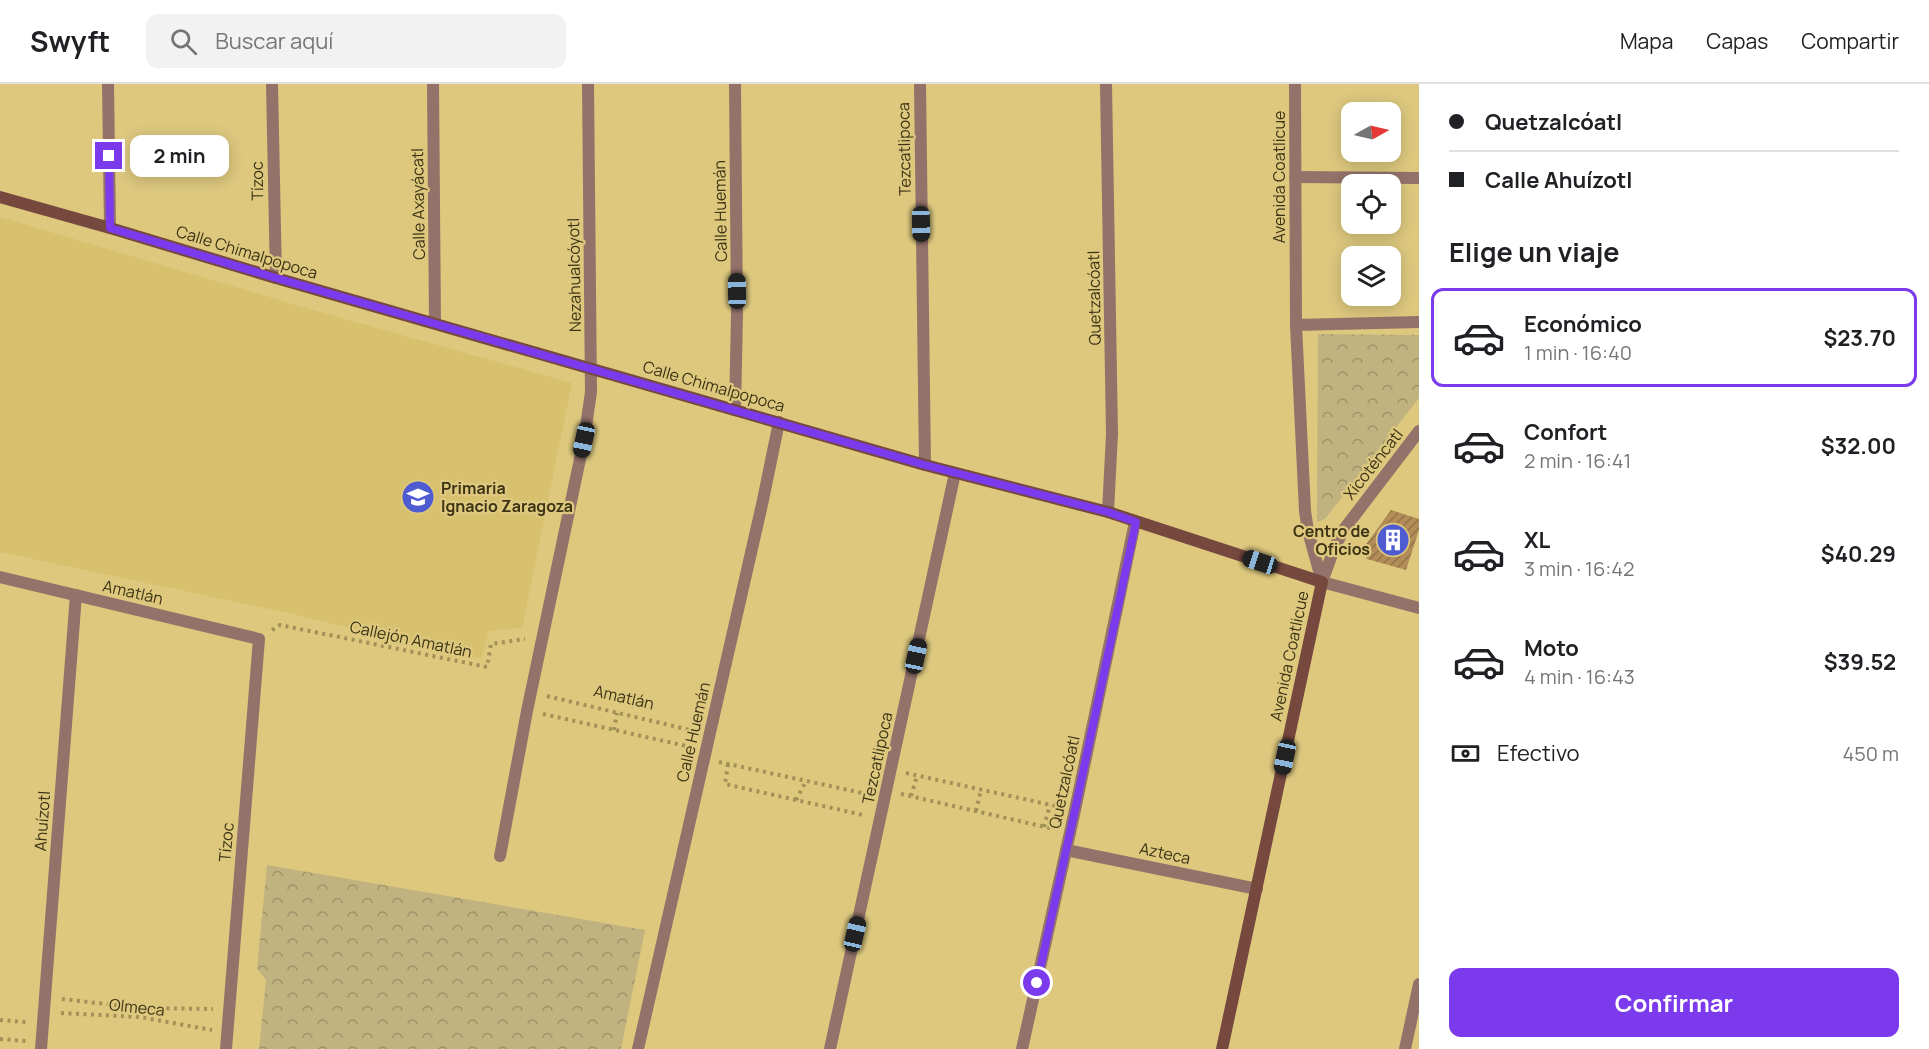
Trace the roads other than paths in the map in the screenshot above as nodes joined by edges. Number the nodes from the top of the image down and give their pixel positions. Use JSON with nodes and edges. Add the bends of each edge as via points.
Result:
{"nodes":[{"id":1,"x":108,"y":84,"type":"edge"},
{"id":2,"x":272,"y":84,"type":"edge"},
{"id":3,"x":433,"y":84,"type":"edge"},
{"id":4,"x":588,"y":84,"type":"edge"},
{"id":5,"x":735,"y":84,"type":"edge"},
{"id":6,"x":920,"y":84,"type":"edge"},
{"id":7,"x":1106,"y":84,"type":"edge"},
{"id":8,"x":1295,"y":84,"type":"edge"},
{"id":9,"x":1295,"y":177,"type":"junction"},
{"id":10,"x":1419,"y":178,"type":"edge"},
{"id":11,"x":0,"y":197,"type":"edge"},
{"id":12,"x":110,"y":228,"type":"junction"},
{"id":13,"x":276,"y":278,"type":"junction"},
{"id":14,"x":1419,"y":322,"type":"edge"},
{"id":15,"x":435,"y":323,"type":"junction"},
{"id":16,"x":1296,"y":325,"type":"junction"},
{"id":17,"x":592,"y":368,"type":"junction"},
{"id":18,"x":735,"y":410,"type":"junction"},
{"id":19,"x":779,"y":422,"type":"junction"},
{"id":20,"x":1419,"y":431,"type":"edge"},
{"id":21,"x":925,"y":465,"type":"junction"},
{"id":22,"x":955,"y":473,"type":"junction"},
{"id":23,"x":1108,"y":512,"type":"junction"},
{"id":24,"x":1136,"y":522,"type":"junction"},
{"id":25,"x":0,"y":577,"type":"edge"},
{"id":26,"x":1322,"y":582,"type":"junction"},
{"id":27,"x":76,"y":595,"type":"junction"},
{"id":28,"x":1419,"y":608,"type":"edge"},
{"id":29,"x":259,"y":639,"type":"joint"},
{"id":30,"x":1066,"y":850,"type":"junction"},
{"id":31,"x":500,"y":856,"type":"dead end"},
{"id":32,"x":1257,"y":889,"type":"junction"},
{"id":33,"x":1419,"y":984,"type":"edge"},
{"id":34,"x":41,"y":1045,"type":"edge"},
{"id":35,"x":226,"y":1049,"type":"edge"},
{"id":36,"x":638,"y":1049,"type":"edge"},
{"id":37,"x":830,"y":1049,"type":"edge"},
{"id":38,"x":1022,"y":1049,"type":"edge"},
{"id":39,"x":1222,"y":1049,"type":"edge"},
{"id":40,"x":1405,"y":1049,"type":"edge"}],
"edges":[{"from":1,"to":12,"type":"street"},
{"from":2,"to":13,"type":"street","name":"Tízoc"},
{"from":3,"to":15,"type":"street","name":"Calle Axayácatl"},
{"from":4,"to":17,"type":"street","name":"Nezahualcóyotl"},
{"from":5,"to":18,"type":"street","name":"Calle Huemán"},
{"from":6,"to":21,"type":"street","name":"Tezcatlipoca"},
{"from":7,"to":23,"type":"street","name":"Quetzalcóatl","via":[[1112,434]]},
{"from":8,"to":9,"type":"street","name":"Avenida Coatlicue"},
{"from":9,"to":10,"type":"street"},
{"from":9,"to":16,"type":"street","name":"Avenida Coatlicue"},
{"from":11,"to":12,"type":"street","name":"Calle Chimalpopoca"},
{"from":12,"to":13,"type":"street","name":"Calle Chimalpopoca"},
{"from":13,"to":15,"type":"street","name":"Calle Chimalpopoca"},
{"from":14,"to":16,"type":"street"},
{"from":15,"to":17,"type":"street","name":"Calle Chimalpopoca"},
{"from":16,"to":26,"type":"street","name":"Avenida Coatlicue","via":[[1305,511]]},
{"from":17,"to":18,"type":"street","name":"Calle Chimalpopoca"},
{"from":17,"to":31,"type":"street","name":"Nezahualcóyotl","via":[[584,440]]},
{"from":18,"to":19,"type":"street","name":"Calle Chimalpopoca"},
{"from":19,"to":21,"type":"street","name":"Calle Chimalpopoca"},
{"from":19,"to":36,"type":"street","name":"Calle Huemán"},
{"from":20,"to":26,"type":"street","name":"Xicoténcatl","via":[[1345,528]]},
{"from":21,"to":22,"type":"street","name":"Calle Chimalpopoca"},
{"from":22,"to":23,"type":"street","name":"Calle Chimalpopoca"},
{"from":22,"to":37,"type":"street","name":"Tezcatlipoca"},
{"from":23,"to":24,"type":"street","name":"Calle Chimalpopoca"},
{"from":24,"to":26,"type":"street","name":"Calle Chimalpopoca"},
{"from":24,"to":30,"type":"street","name":"Quetzalcóatl"},
{"from":25,"to":27,"type":"street","name":"Amatlán"},
{"from":26,"to":28,"type":"street","name":"Calle Chimalpopoca"},
{"from":26,"to":32,"type":"street","name":"Avenida Coatlicue"},
{"from":27,"to":29,"type":"street","name":"Amatlán"},
{"from":27,"to":34,"type":"street","name":"Ahuízotl"},
{"from":29,"to":35,"type":"street","name":"Tízoc"},
{"from":30,"to":32,"type":"street","name":"Azteca"},
{"from":30,"to":38,"type":"street","name":"Quetzalcóatl"},
{"from":32,"to":39,"type":"street","name":"Avenida Coatlicue"},
{"from":33,"to":40,"type":"street"}]}
